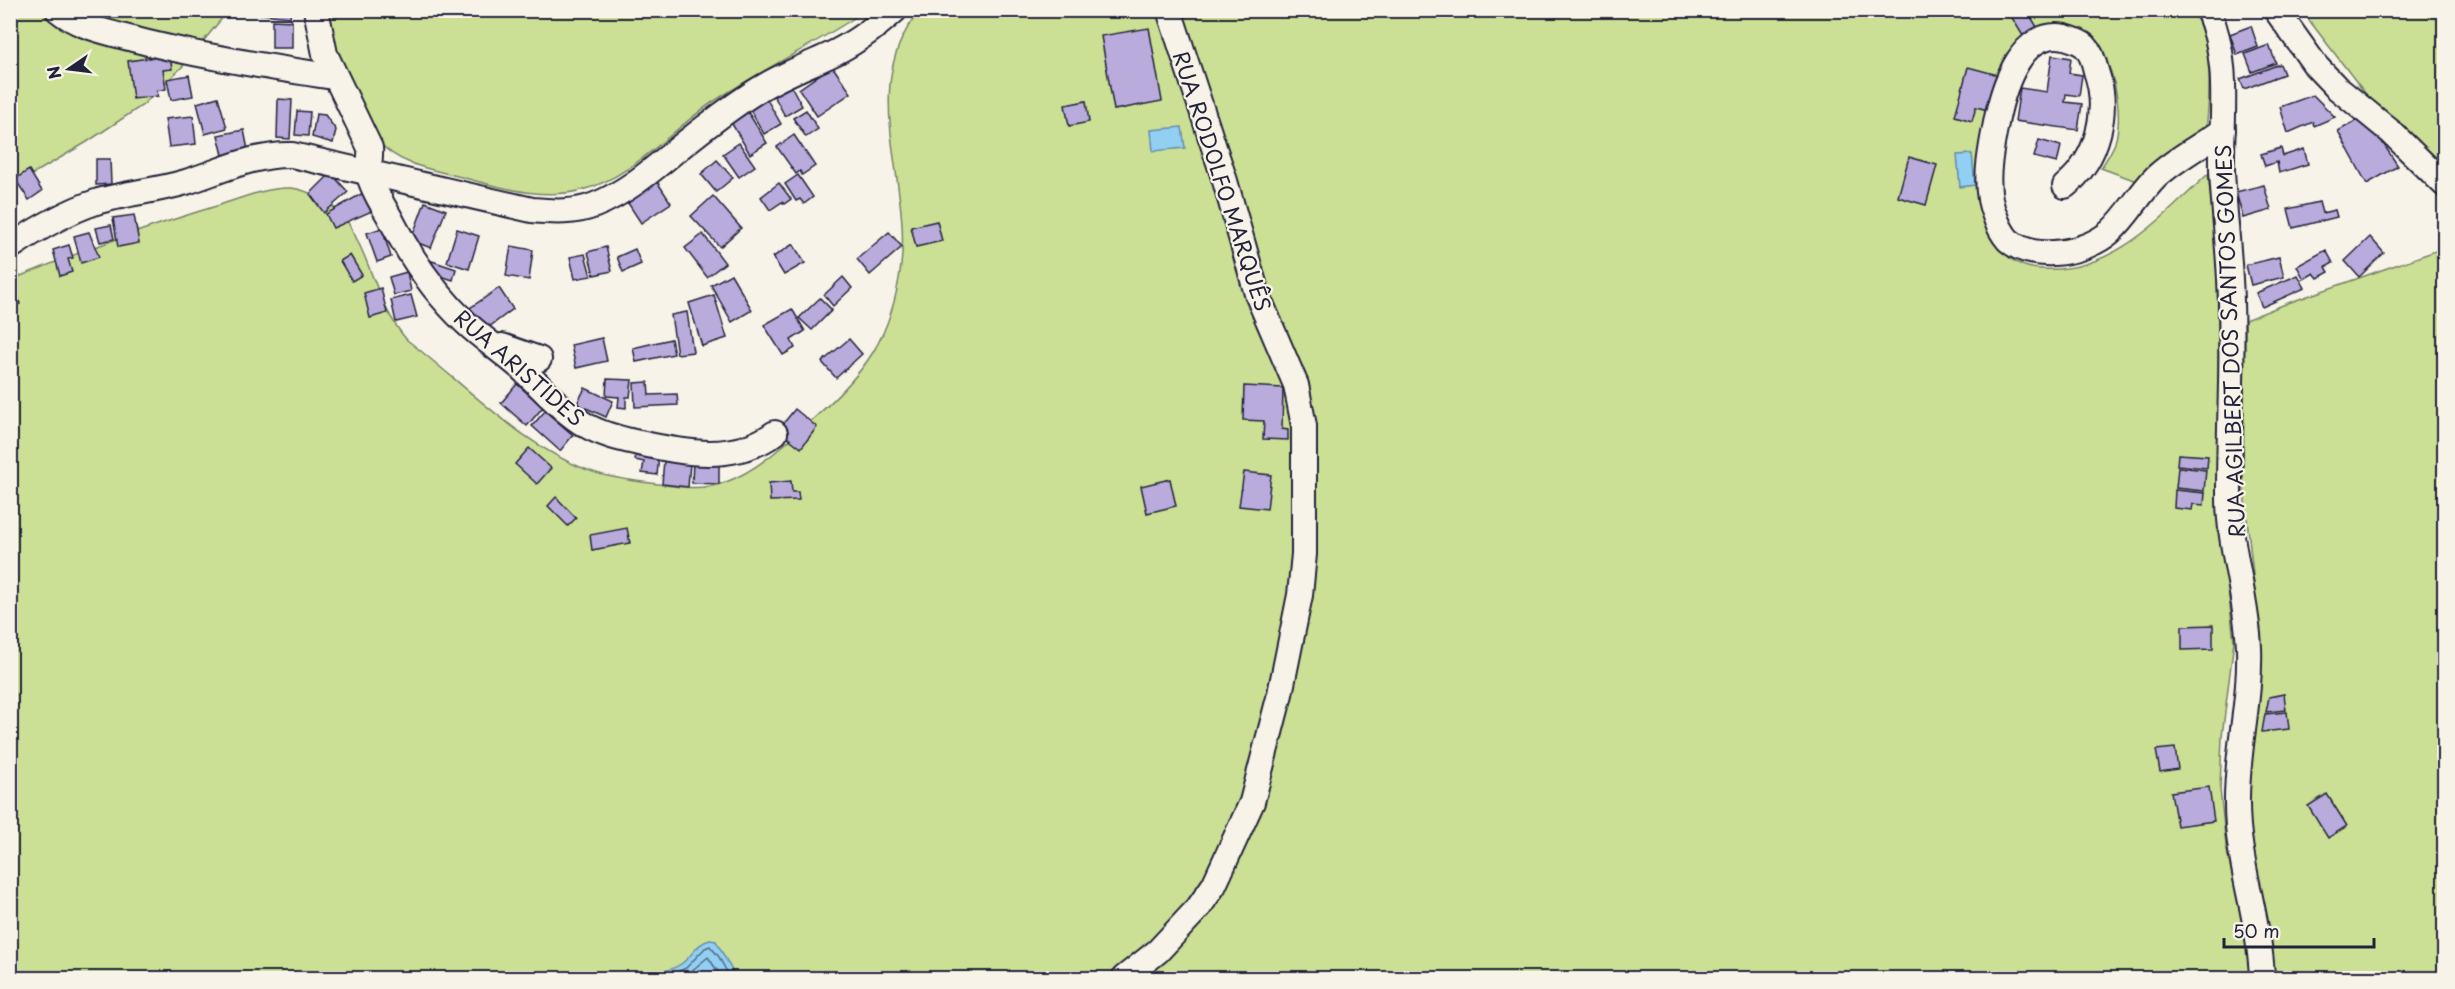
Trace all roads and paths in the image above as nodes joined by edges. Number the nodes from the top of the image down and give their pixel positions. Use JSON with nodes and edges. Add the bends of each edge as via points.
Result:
{"nodes":[{"id":1,"x":57,"y":10,"type":"edge"},
{"id":2,"x":316,"y":10,"type":"edge"},
{"id":3,"x":896,"y":10,"type":"edge"},
{"id":4,"x":1169,"y":10,"type":"edge"},
{"id":5,"x":2208,"y":10,"type":"edge"},
{"id":6,"x":2276,"y":10,"type":"edge"},
{"id":7,"x":334,"y":77,"type":"junction"},
{"id":8,"x":2223,"y":130,"type":"junction"},
{"id":9,"x":368,"y":174,"type":"junction"},
{"id":10,"x":2445,"y":184,"type":"edge"},
{"id":11,"x":2065,"y":186,"type":"dead end"},
{"id":12,"x":10,"y":247,"type":"edge"},
{"id":13,"x":488,"y":341,"type":"junction"},
{"id":14,"x":539,"y":359,"type":"dead end"},
{"id":15,"x":775,"y":433,"type":"dead end"},
{"id":16,"x":1124,"y":978,"type":"edge"},
{"id":17,"x":2262,"y":978,"type":"edge"}],
"edges":[{"from":1,"to":7,"type":"street","via":[[89,27],[177,50]]},
{"from":2,"to":7,"type":"street","via":[[320,37]]},
{"from":3,"to":9,"type":"street","via":[[861,38],[759,89],[627,188],[594,205],[565,212],[532,210]]},
{"from":4,"to":16,"type":"street","name":"RUA RODOLFO MARQUÊS","via":[[1257,294],[1296,385],[1304,426],[1304,554],[1292,641],[1252,802],[1214,885],[1199,907],[1158,951]]},
{"from":5,"to":8,"type":"street","name":"RUA AGILBERT DOS SANTOS GOMES","via":[[2222,53]]},
{"from":6,"to":10,"type":"street","via":[[2336,87]]},
{"from":7,"to":9,"type":"street","via":[[370,148]]},
{"from":8,"to":11,"type":"street","via":[[2157,176],[2117,225],[2095,242],[2065,251],[2040,252],[2019,246],[2004,234],[1993,212],[1989,195],[1992,144],[2013,72],[2021,56],[2044,36],[2074,39],[2086,47],[2099,79],[2100,128],[2086,164]]},
{"from":8,"to":17,"type":"street","name":"RUA AGILBERT DOS SANTOS GOMES","via":[[2231,302],[2229,495],[2249,647],[2236,806],[2241,852],[2259,935]]},
{"from":9,"to":12,"type":"street","via":[[292,155],[265,156],[177,184],[97,202],[72,211]]},
{"from":9,"to":13,"type":"street","name":"RUA ARISTIDES","via":[[405,247],[428,281]]},
{"from":13,"to":14,"type":"street"},
{"from":13,"to":15,"type":"street","name":"RUA ARISTIDES","via":[[587,426],[619,438],[721,453],[754,446]]}]}
